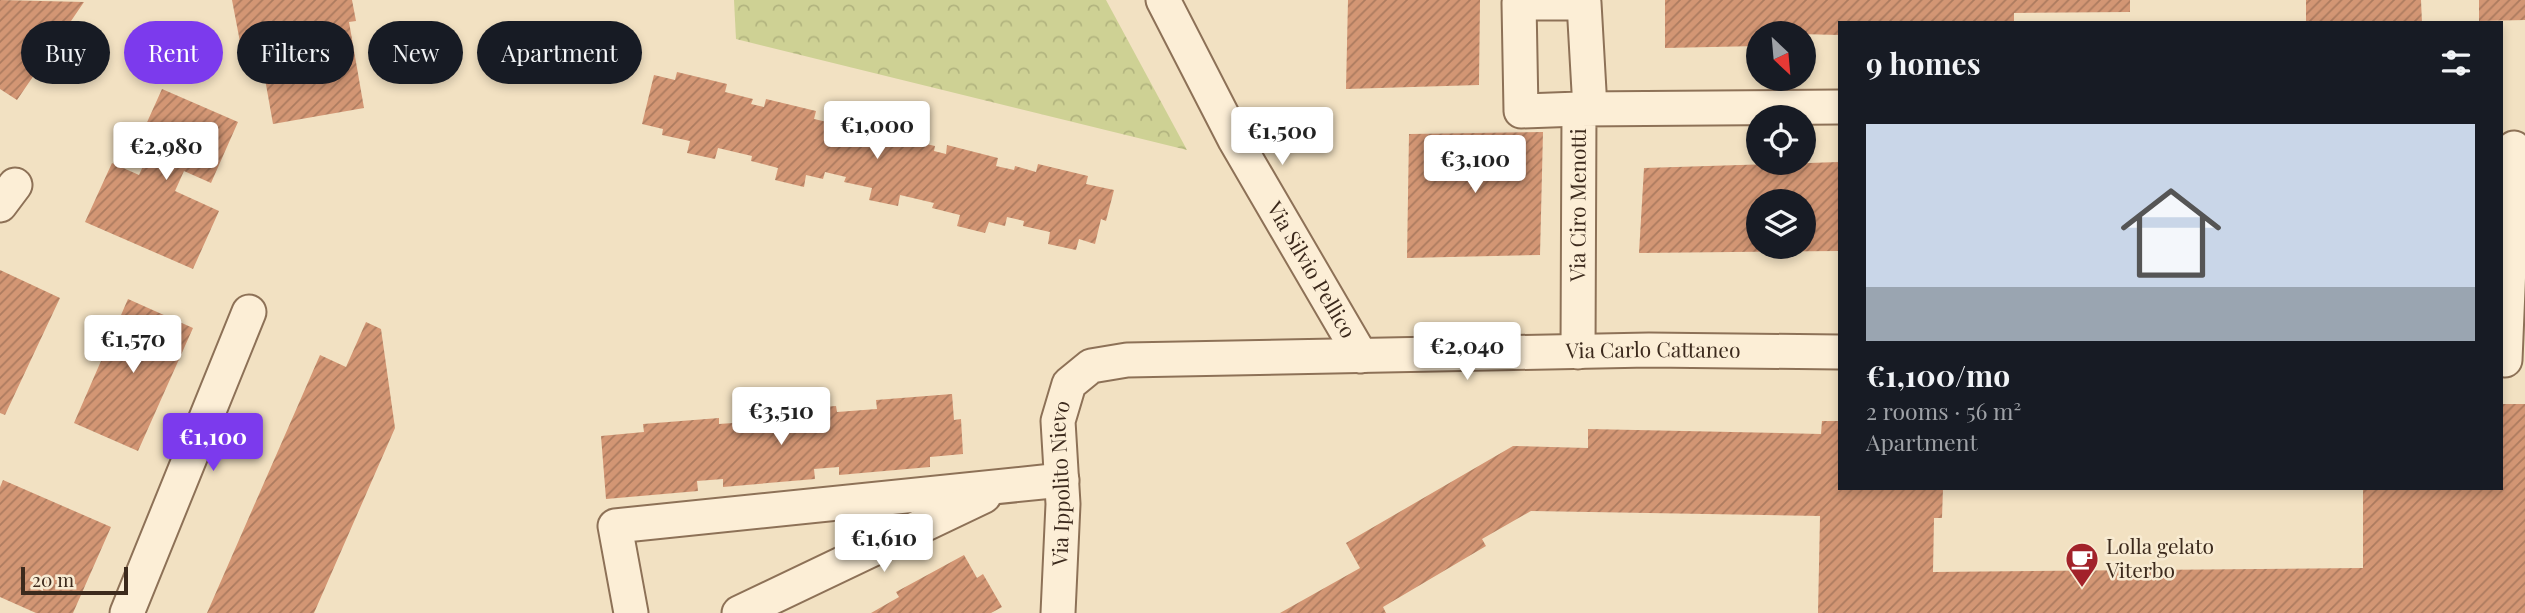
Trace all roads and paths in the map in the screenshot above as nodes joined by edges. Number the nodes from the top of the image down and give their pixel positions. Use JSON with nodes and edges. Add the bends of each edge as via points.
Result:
{"nodes":[{"id":1,"x":1163,"y":0,"type":"edge"},
{"id":2,"x":1838,"y":107,"type":"edge"},
{"id":3,"x":2513,"y":146,"type":"edge"},
{"id":4,"x":249,"y":312,"type":"dead end"},
{"id":5,"x":1578,"y":352,"type":"junction"},
{"id":6,"x":1838,"y":352,"type":"edge"},
{"id":7,"x":1361,"y":356,"type":"junction"},
{"id":8,"x":2510,"y":360,"type":"edge"},
{"id":9,"x":1091,"y":366,"type":"joint"},
{"id":10,"x":1062,"y":480,"type":"junction"},
{"id":11,"x":1005,"y":486,"type":"junction"},
{"id":12,"x":127,"y":613,"type":"edge"},
{"id":13,"x":631,"y":613,"type":"edge"},
{"id":14,"x":739,"y":613,"type":"edge"},
{"id":15,"x":1058,"y":613,"type":"edge"}],
"edges":[{"from":1,"to":7,"type":"street","name":"Via Silvio Pellico","via":[[1235,140]]},
{"from":2,"to":5,"type":"street","name":"Via Ciro Menotti","via":[[1584,109]]},
{"from":3,"to":8,"type":"street"},
{"from":4,"to":12,"type":"street"},
{"from":5,"to":6,"type":"street","name":"Via Carlo Cattaneo"},
{"from":5,"to":7,"type":"street","name":"Via Carlo Cattaneo"},
{"from":7,"to":9,"type":"street","name":"Via Carlo Cattaneo","via":[[1127,360]]},
{"from":9,"to":10,"type":"street","name":"Via Ippolito Nievo","via":[[1069,384],[1058,421]]},
{"from":10,"to":11,"type":"street"},
{"from":10,"to":15,"type":"street","name":"Via Ippolito Nievo"},
{"from":11,"to":13,"type":"street","via":[[615,526]]},
{"from":11,"to":14,"type":"street"}]}
